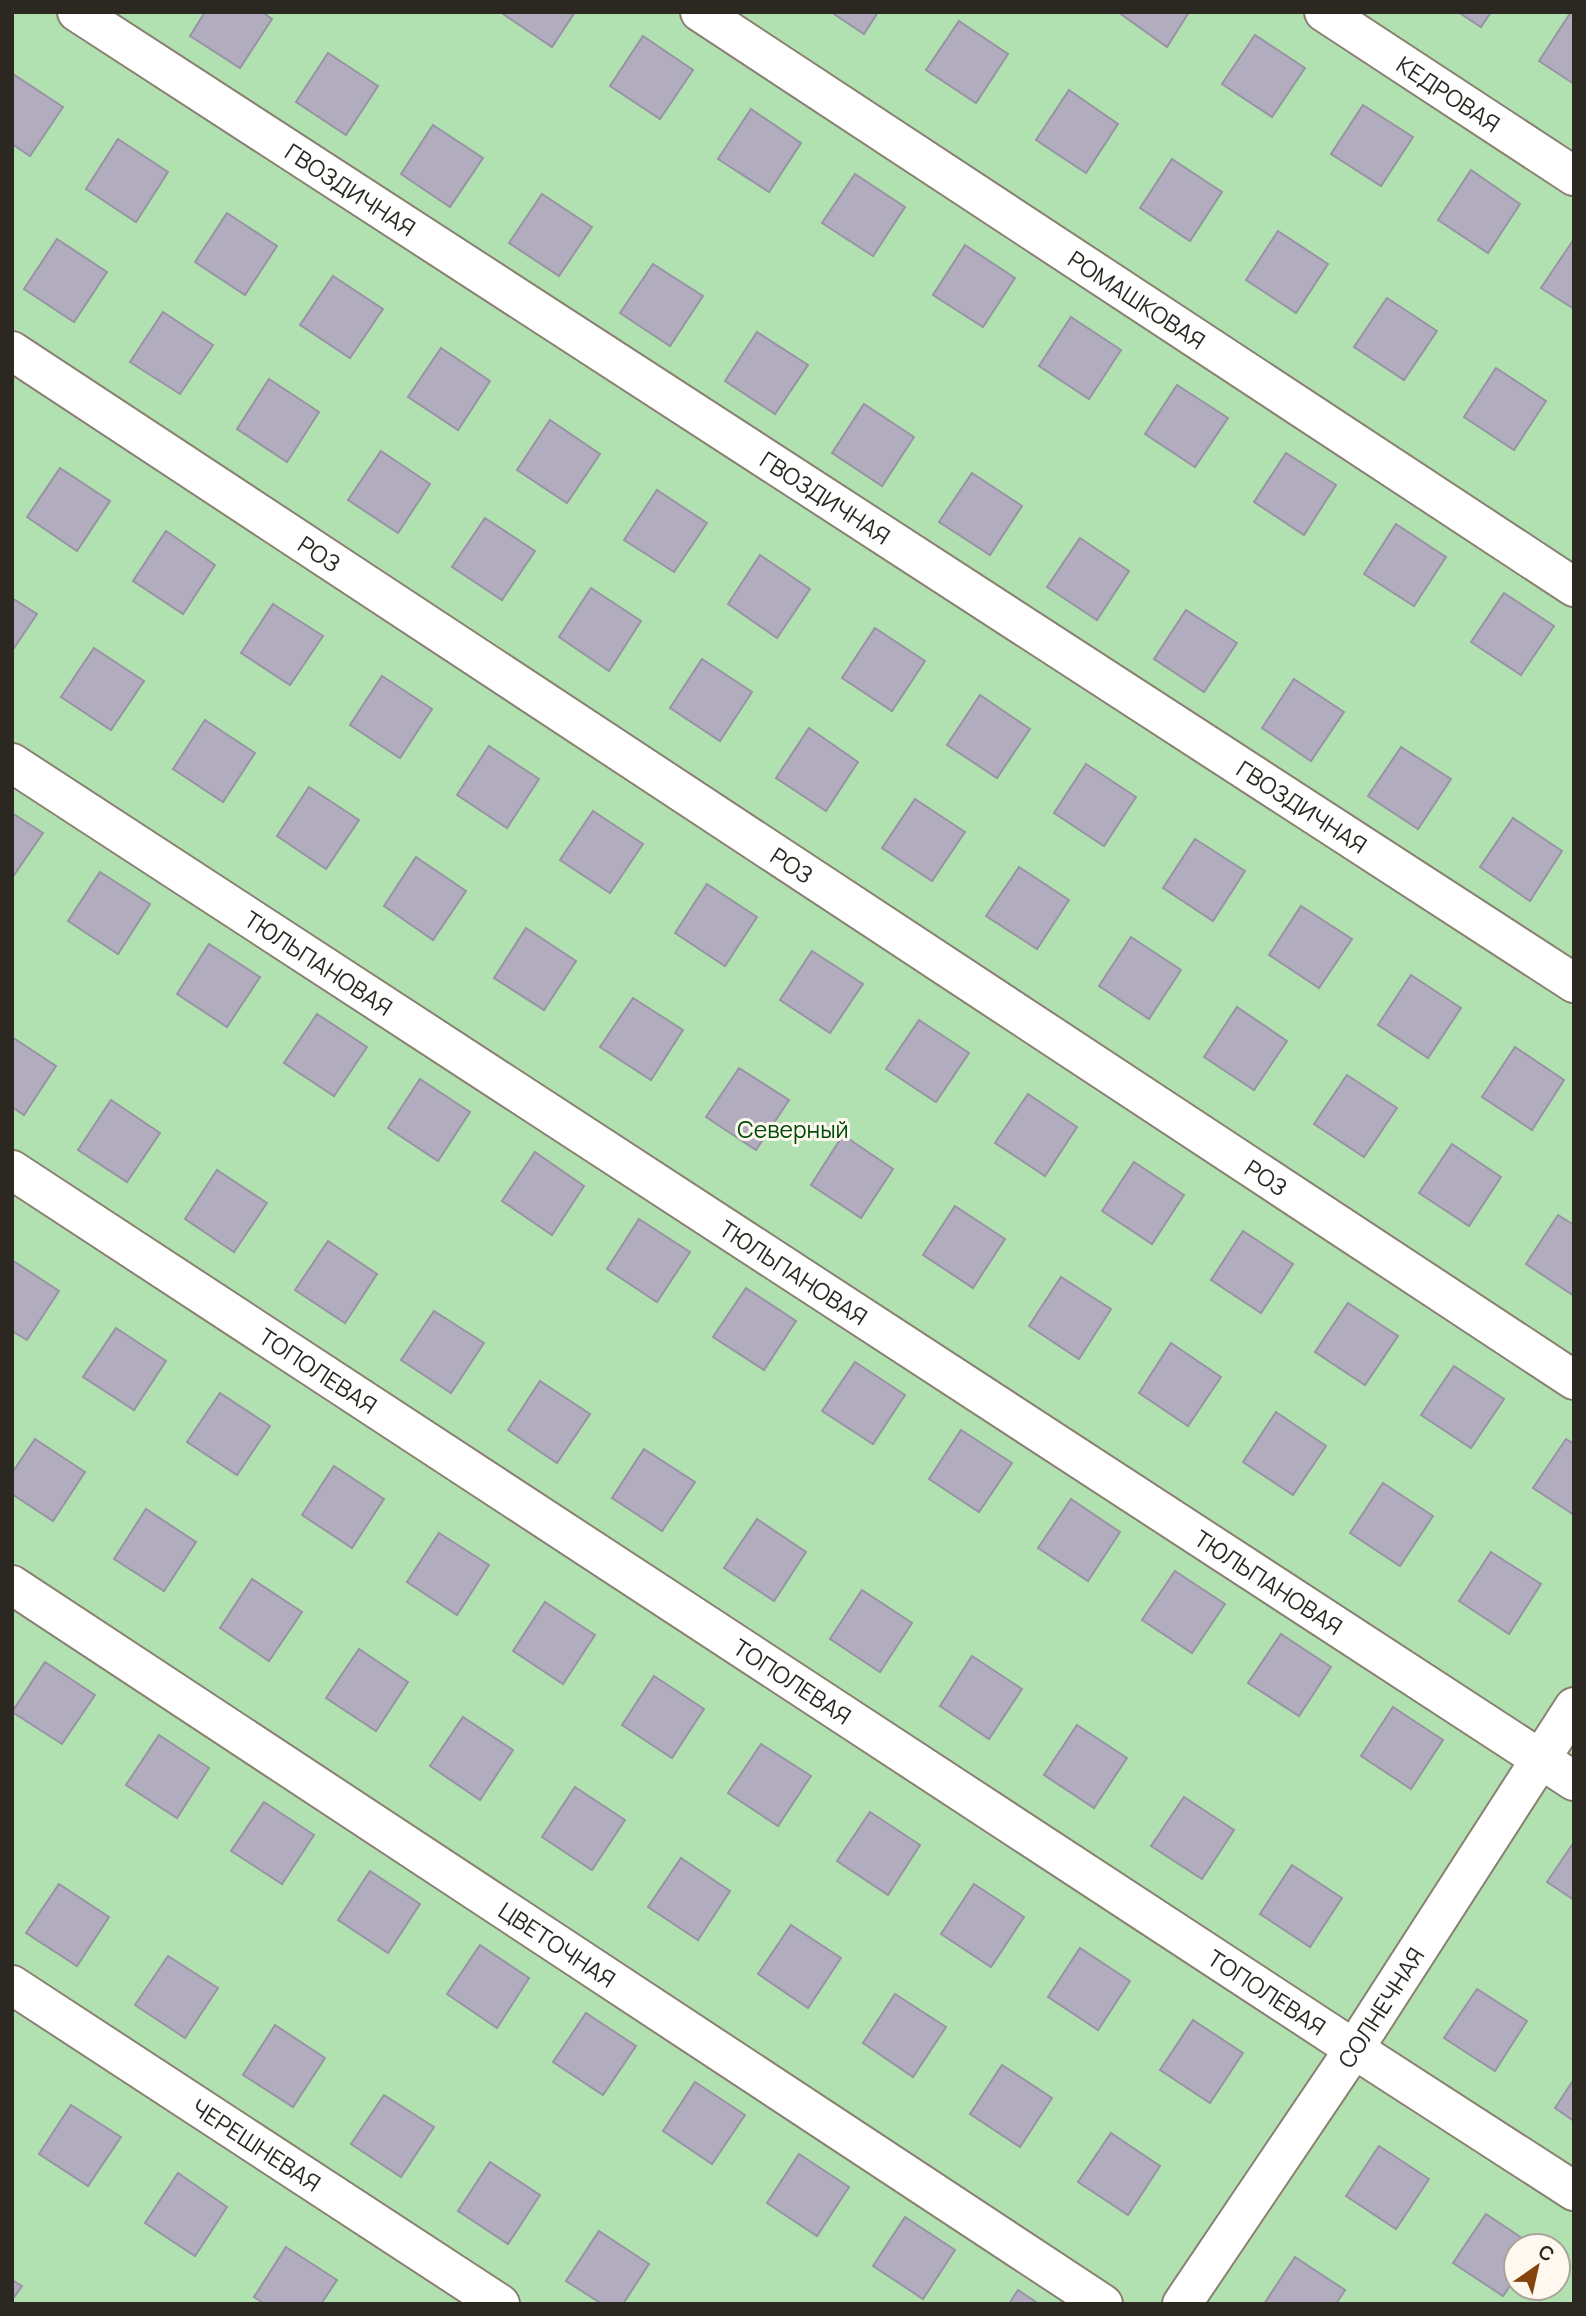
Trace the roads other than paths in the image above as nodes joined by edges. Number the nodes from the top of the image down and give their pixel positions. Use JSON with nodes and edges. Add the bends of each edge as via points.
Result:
{"nodes":[{"id":1,"x":77,"y":12,"type":"edge"},
{"id":2,"x":700,"y":12,"type":"edge"},
{"id":3,"x":1324,"y":12,"type":"edge"},
{"id":4,"x":1574,"y":176,"type":"edge"},
{"id":5,"x":12,"y":351,"type":"edge"},
{"id":6,"x":1574,"y":587,"type":"edge"},
{"id":7,"x":12,"y":762,"type":"edge"},
{"id":8,"x":1574,"y":983,"type":"edge"},
{"id":9,"x":12,"y":1170,"type":"edge"},
{"id":10,"x":1574,"y":1380,"type":"edge"},
{"id":11,"x":12,"y":1585,"type":"edge"},
{"id":12,"x":1574,"y":1707,"type":"edge"},
{"id":13,"x":1540,"y":1759,"type":"junction"},
{"id":14,"x":1574,"y":1781,"type":"edge"},
{"id":15,"x":12,"y":1985,"type":"edge"},
{"id":16,"x":1354,"y":2049,"type":"junction"},
{"id":17,"x":1574,"y":2191,"type":"edge"},
{"id":18,"x":500,"y":2304,"type":"edge"},
{"id":19,"x":1103,"y":2304,"type":"edge"},
{"id":20,"x":1182,"y":2304,"type":"edge"}],
"edges":[{"from":1,"to":8,"type":"street","name":"ГВОЗДИЧНАЯ"},
{"from":2,"to":6,"type":"street","name":"РОМАШКОВАЯ"},
{"from":3,"to":4,"type":"street","name":"КЕДРОВАЯ"},
{"from":5,"to":10,"type":"street","name":"РОЗ"},
{"from":7,"to":13,"type":"street","name":"ТЮЛЬПАНОВАЯ"},
{"from":9,"to":16,"type":"street","name":"ТОПОЛЕВАЯ"},
{"from":11,"to":19,"type":"street","name":"ЦВЕТОЧНАЯ"},
{"from":12,"to":13,"type":"street","name":"СОЛНЕЧНАЯ"},
{"from":13,"to":14,"type":"street","name":"ТЮЛЬПАНОВАЯ"},
{"from":13,"to":16,"type":"street","name":"СОЛНЕЧНАЯ"},
{"from":15,"to":18,"type":"street","name":"ЧЕРЕШНЕВАЯ"},
{"from":16,"to":17,"type":"street","name":"ТОПОЛЕВАЯ"},
{"from":16,"to":20,"type":"street","name":"СОЛНЕЧНАЯ"}]}
